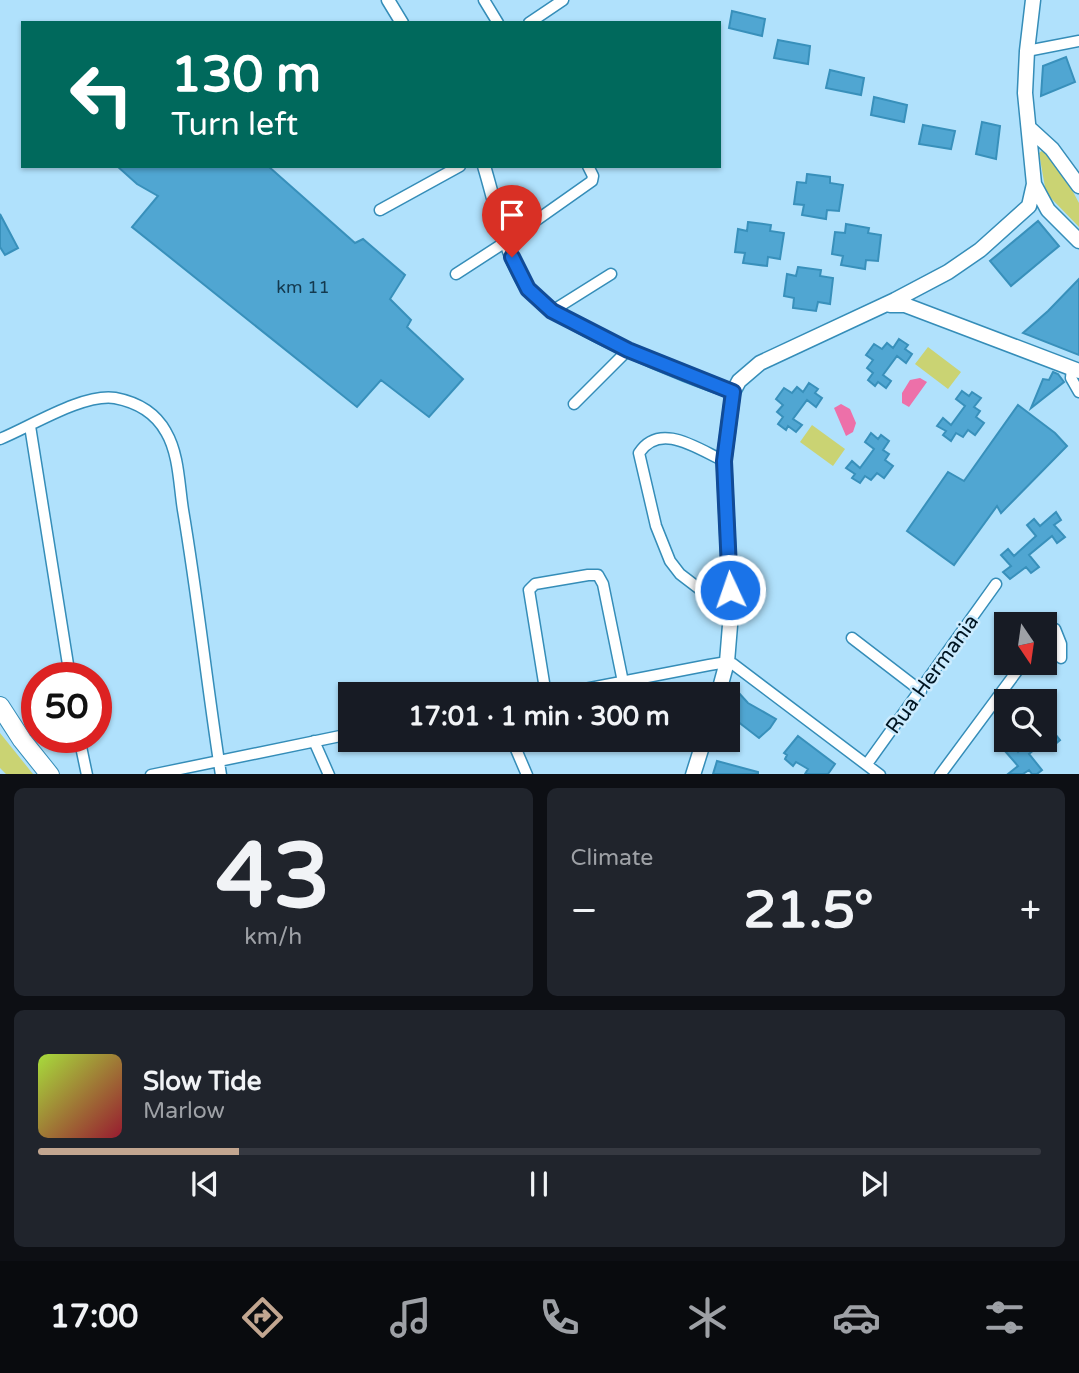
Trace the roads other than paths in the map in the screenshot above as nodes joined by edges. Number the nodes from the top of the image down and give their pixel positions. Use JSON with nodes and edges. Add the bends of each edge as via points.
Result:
{"nodes":[{"id":1,"x":388,"y":0,"type":"edge"},
{"id":2,"x":484,"y":0,"type":"edge"},
{"id":3,"x":563,"y":0,"type":"edge"},
{"id":4,"x":1033,"y":0,"type":"edge"},
{"id":5,"x":401,"y":21,"type":"edge"},
{"id":6,"x":497,"y":21,"type":"edge"},
{"id":7,"x":532,"y":21,"type":"edge"},
{"id":8,"x":1079,"y":41,"type":"edge"},
{"id":9,"x":1027,"y":51,"type":"junction"},
{"id":10,"x":1029,"y":128,"type":"junction"},
{"id":11,"x":456,"y":168,"type":"edge"},
{"id":12,"x":485,"y":168,"type":"edge"},
{"id":13,"x":589,"y":168,"type":"edge"},
{"id":14,"x":1034,"y":184,"type":"junction"},
{"id":15,"x":1079,"y":186,"type":"edge"},
{"id":16,"x":1029,"y":206,"type":"junction"},
{"id":17,"x":380,"y":210,"type":"dead end"},
{"id":18,"x":1048,"y":211,"type":"junction"},
{"id":19,"x":507,"y":241,"type":"junction"},
{"id":20,"x":1079,"y":241,"type":"edge"},
{"id":21,"x":456,"y":274,"type":"dead end"},
{"id":22,"x":611,"y":274,"type":"dead end"},
{"id":23,"x":918,"y":289,"type":"junction"},
{"id":24,"x":905,"y":305,"type":"junction"},
{"id":25,"x":881,"y":307,"type":"junction"},
{"id":26,"x":552,"y":311,"type":"junction"},
{"id":27,"x":628,"y":350,"type":"junction"},
{"id":28,"x":1075,"y":369,"type":"edge"},
{"id":29,"x":733,"y":392,"type":"junction"},
{"id":30,"x":1079,"y":392,"type":"edge"},
{"id":31,"x":574,"y":404,"type":"dead end"},
{"id":32,"x":30,"y":426,"type":"junction"},
{"id":33,"x":0,"y":439,"type":"edge"},
{"id":34,"x":724,"y":461,"type":"junction"},
{"id":35,"x":996,"y":584,"type":"dead end"},
{"id":36,"x":731,"y":613,"type":"junction"},
{"id":37,"x":1057,"y":634,"type":"edge"},
{"id":38,"x":852,"y":638,"type":"dead end"},
{"id":39,"x":1061,"y":658,"type":"dead end"},
{"id":40,"x":68,"y":662,"type":"edge"},
{"id":41,"x":727,"y":662,"type":"junction"},
{"id":42,"x":1013,"y":676,"type":"edge"},
{"id":43,"x":544,"y":682,"type":"edge"},
{"id":44,"x":622,"y":682,"type":"joint"},
{"id":45,"x":722,"y":682,"type":"edge"},
{"id":46,"x":921,"y":691,"type":"junction"},
{"id":47,"x":0,"y":706,"type":"edge"},
{"id":48,"x":338,"y":736,"type":"edge"},
{"id":49,"x":314,"y":741,"type":"junction"},
{"id":50,"x":517,"y":752,"type":"edge"},
{"id":51,"x":700,"y":752,"type":"edge"},
{"id":52,"x":82,"y":753,"type":"edge"},
{"id":53,"x":219,"y":760,"type":"junction"},
{"id":54,"x":867,"y":764,"type":"junction"},
{"id":55,"x":50,"y":774,"type":"edge"},
{"id":56,"x":87,"y":774,"type":"edge"},
{"id":57,"x":156,"y":774,"type":"edge"},
{"id":58,"x":221,"y":774,"type":"edge"},
{"id":59,"x":329,"y":774,"type":"edge"},
{"id":60,"x":527,"y":774,"type":"edge"},
{"id":61,"x":693,"y":774,"type":"edge"},
{"id":62,"x":879,"y":774,"type":"edge"},
{"id":63,"x":941,"y":774,"type":"edge"}],
"edges":[{"from":1,"to":5,"type":"street"},
{"from":2,"to":6,"type":"street"},
{"from":3,"to":7,"type":"street"},
{"from":4,"to":9,"type":"main road"},
{"from":8,"to":9,"type":"street"},
{"from":9,"to":10,"type":"main road"},
{"from":10,"to":14,"type":"main road"},
{"from":10,"to":15,"type":"main road","via":[[1052,149]]},
{"from":11,"to":17,"type":"street"},
{"from":12,"to":19,"type":"street"},
{"from":13,"to":19,"type":"street","via":[[592,181]]},
{"from":14,"to":16,"type":"main road"},
{"from":14,"to":18,"type":"main road"},
{"from":16,"to":18,"type":"main road"},
{"from":16,"to":23,"type":"main road","via":[[980,250]]},
{"from":18,"to":20,"type":"main road"},
{"from":19,"to":21,"type":"street"},
{"from":19,"to":26,"type":"street","via":[[528,289]]},
{"from":22,"to":26,"type":"street"},
{"from":23,"to":24,"type":"main road"},
{"from":23,"to":25,"type":"main road"},
{"from":24,"to":25,"type":"main road"},
{"from":24,"to":28,"type":"main road"},
{"from":25,"to":29,"type":"main road","via":[[761,363]]},
{"from":26,"to":27,"type":"street"},
{"from":27,"to":29,"type":"street"},
{"from":27,"to":31,"type":"street"},
{"from":28,"to":30,"type":"street","via":[[1071,377]]},
{"from":29,"to":34,"type":"main road"},
{"from":32,"to":33,"type":"street"},
{"from":32,"to":40,"type":"street"},
{"from":32,"to":53,"type":"street","via":[[87,401],[112,397],[154,415],[167,432],[187,530]]},
{"from":34,"to":36,"type":"main road"},
{"from":34,"to":36,"type":"street","via":[[674,438],[651,441],[639,453],[656,526],[670,561]]},
{"from":35,"to":46,"type":"street","name":"Rua Hermania"},
{"from":36,"to":41,"type":"main road"},
{"from":37,"to":39,"type":"street"},
{"from":38,"to":46,"type":"street"},
{"from":41,"to":44,"type":"street"},
{"from":41,"to":45,"type":"main road"},
{"from":41,"to":54,"type":"street"},
{"from":42,"to":63,"type":"street"},
{"from":43,"to":44,"type":"street","via":[[528,590],[535,584],[588,575],[598,575],[603,583]]},
{"from":46,"to":54,"type":"street","name":"Rua Hermania"},
{"from":47,"to":55,"type":"highway"},
{"from":48,"to":49,"type":"street"},
{"from":49,"to":53,"type":"street"},
{"from":49,"to":59,"type":"street"},
{"from":50,"to":60,"type":"street"},
{"from":51,"to":61,"type":"main road"},
{"from":52,"to":56,"type":"street"},
{"from":53,"to":57,"type":"street"},
{"from":53,"to":58,"type":"street"},
{"from":54,"to":62,"type":"street"}]}
